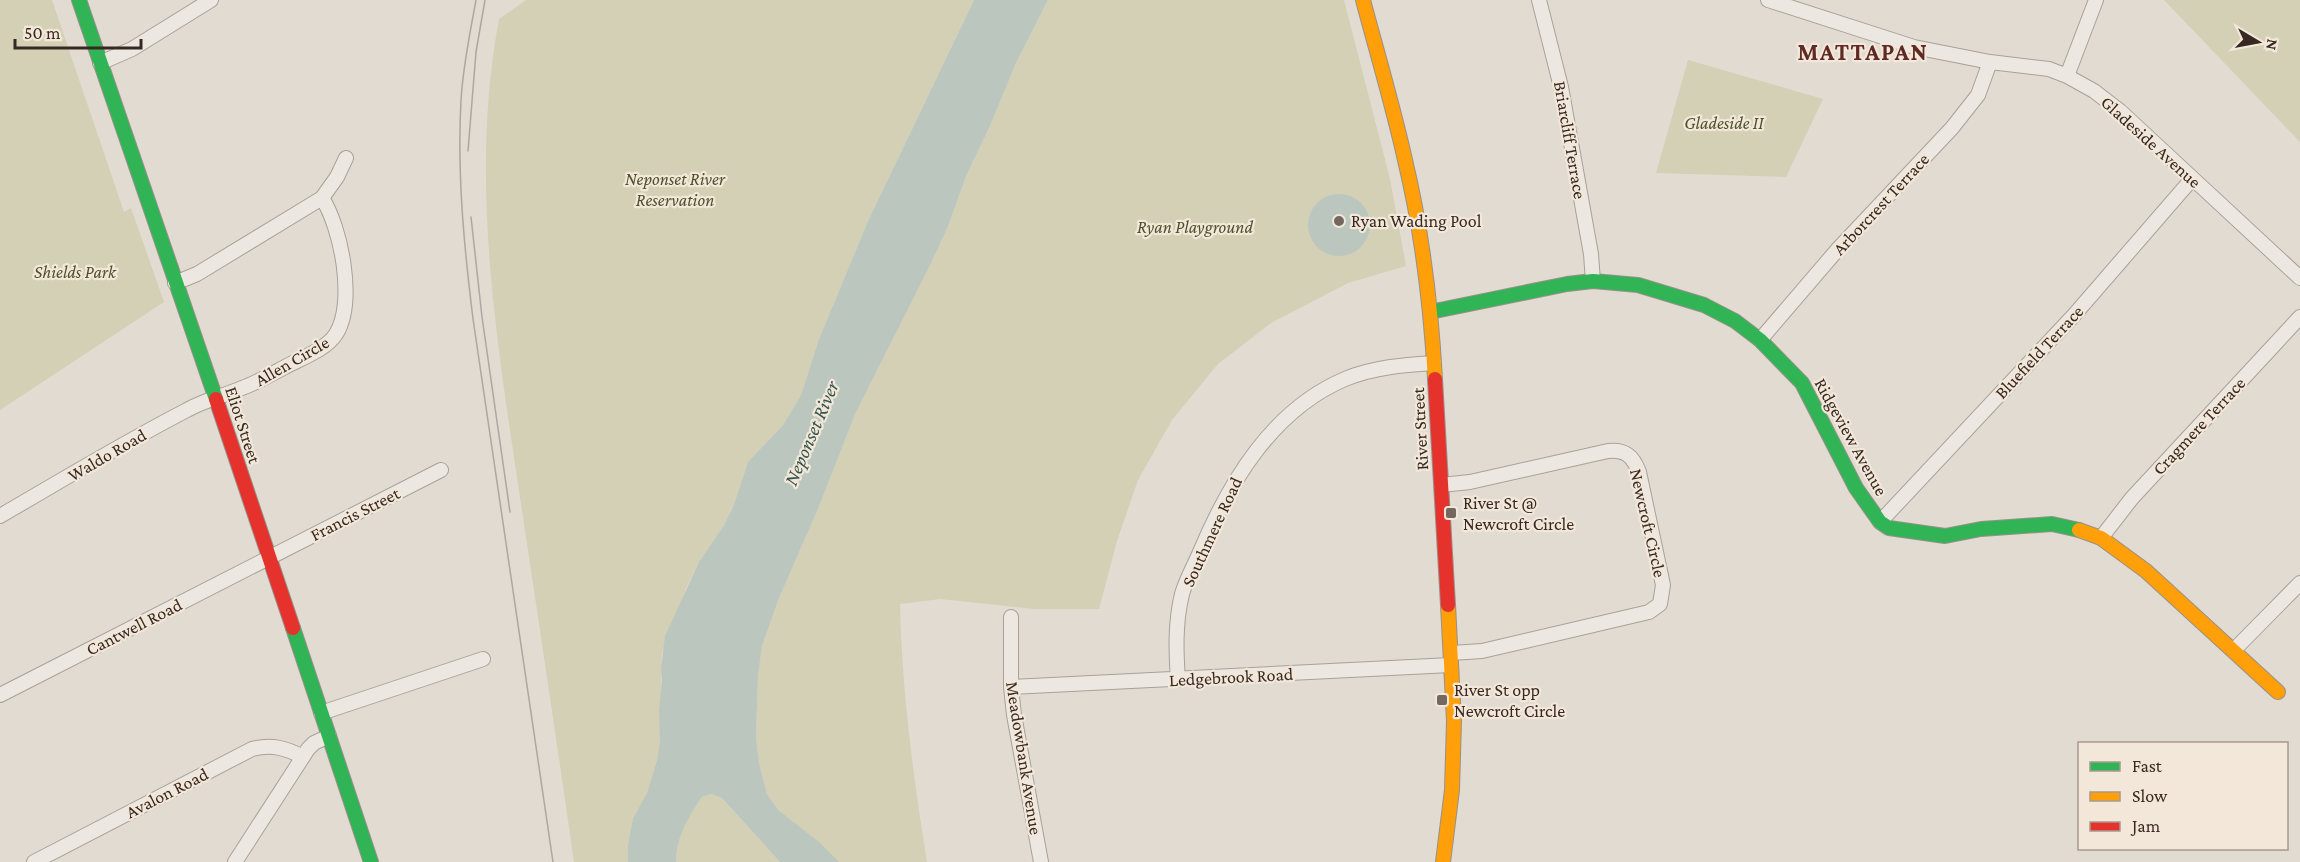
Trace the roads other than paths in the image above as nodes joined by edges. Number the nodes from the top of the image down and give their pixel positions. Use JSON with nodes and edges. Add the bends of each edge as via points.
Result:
{"nodes":[{"id":1,"x":79,"y":0,"type":"edge"},
{"id":2,"x":211,"y":0,"type":"edge"},
{"id":3,"x":1363,"y":0,"type":"edge"},
{"id":4,"x":1539,"y":0,"type":"edge"},
{"id":5,"x":1768,"y":0,"type":"edge"},
{"id":6,"x":2096,"y":0,"type":"edge"},
{"id":7,"x":1990,"y":62,"type":"junction"},
{"id":8,"x":100,"y":63,"type":"junction"},
{"id":9,"x":2067,"y":75,"type":"junction"},
{"id":10,"x":346,"y":158,"type":"dead end"},
{"id":11,"x":2192,"y":179,"type":"junction"},
{"id":12,"x":322,"y":198,"type":"junction"},
{"id":13,"x":2300,"y":278,"type":"edge"},
{"id":14,"x":1593,"y":281,"type":"junction"},
{"id":15,"x":175,"y":283,"type":"junction"},
{"id":16,"x":1430,"y":312,"type":"junction"},
{"id":17,"x":2300,"y":317,"type":"edge"},
{"id":18,"x":1760,"y":340,"type":"junction"},
{"id":19,"x":1434,"y":363,"type":"junction"},
{"id":20,"x":216,"y":398,"type":"junction"},
{"id":21,"x":441,"y":470,"type":"dead end"},
{"id":22,"x":1441,"y":485,"type":"junction"},
{"id":23,"x":0,"y":516,"type":"edge"},
{"id":24,"x":1880,"y":522,"type":"junction"},
{"id":25,"x":2101,"y":538,"type":"junction"},
{"id":26,"x":268,"y":559,"type":"junction"},
{"id":27,"x":2300,"y":583,"type":"edge"},
{"id":28,"x":1011,"y":617,"type":"dead end"},
{"id":29,"x":2234,"y":651,"type":"junction"},
{"id":30,"x":483,"y":659,"type":"dead end"},
{"id":31,"x":1451,"y":659,"type":"junction"},
{"id":32,"x":1178,"y":680,"type":"junction"},
{"id":33,"x":1011,"y":687,"type":"junction"},
{"id":34,"x":2278,"y":692,"type":"dead end"},
{"id":35,"x":0,"y":695,"type":"edge"},
{"id":36,"x":321,"y":713,"type":"junction"},
{"id":37,"x":329,"y":736,"type":"junction"},
{"id":38,"x":303,"y":757,"type":"junction"},
{"id":39,"x":34,"y":862,"type":"edge"},
{"id":40,"x":235,"y":862,"type":"edge"},
{"id":41,"x":371,"y":862,"type":"edge"},
{"id":42,"x":1041,"y":862,"type":"edge"},
{"id":43,"x":1443,"y":862,"type":"edge"}],
"edges":[{"from":1,"to":8,"type":"street","name":"Eliot Street"},
{"from":2,"to":8,"type":"street","via":[[132,49]]},
{"from":3,"to":16,"type":"street","name":"River Street","via":[[1401,141]]},
{"from":4,"to":14,"type":"street","name":"Briarcliff Terrace","via":[[1561,87]]},
{"from":5,"to":7,"type":"street","name":"Gladeside Avenue","via":[[1914,47]]},
{"from":6,"to":9,"type":"street"},
{"from":7,"to":9,"type":"street","name":"Gladeside Avenue"},
{"from":7,"to":18,"type":"street","name":"Arborcrest Terrace","via":[[1978,95],[1952,128],[1838,249]]},
{"from":8,"to":15,"type":"street","name":"Eliot Street"},
{"from":9,"to":11,"type":"street","name":"Gladeside Avenue","via":[[2120,111]]},
{"from":10,"to":12,"type":"street"},
{"from":11,"to":13,"type":"street","name":"Gladeside Avenue"},
{"from":11,"to":24,"type":"street","name":"Bluefield Terrace","via":[[2075,314]]},
{"from":12,"to":15,"type":"street","via":[[197,274]]},
{"from":12,"to":20,"type":"street","name":"Allen Circle","via":[[338,236],[344,274],[344,316],[336,336],[254,383]]},
{"from":14,"to":16,"type":"street","name":"Ridgeview Avenue"},
{"from":14,"to":18,"type":"street","name":"Ridgeview Avenue","via":[[1638,285],[1704,305]]},
{"from":15,"to":20,"type":"street","name":"Eliot Street"},
{"from":16,"to":19,"type":"street","name":"River Street"},
{"from":17,"to":25,"type":"street","name":"Cragmere Terrace","via":[[2132,498]]},
{"from":18,"to":24,"type":"street","name":"Ridgeview Avenue","via":[[1802,383],[1856,488]]},
{"from":19,"to":22,"type":"street","name":"River Street"},
{"from":19,"to":32,"type":"street","name":"Southmere Road","via":[[1374,370],[1334,385],[1295,411],[1249,460],[1219,509],[1182,593],[1176,643]]},
{"from":20,"to":23,"type":"street","name":"Waldo Road","via":[[188,409]]},
{"from":20,"to":26,"type":"street","name":"Eliot Street"},
{"from":21,"to":26,"type":"street","name":"Francis Street"},
{"from":22,"to":31,"type":"street","name":"River Street"},
{"from":22,"to":31,"type":"street","name":"Newcroft Circle","via":[[1622,451],[1633,459],[1638,471],[1663,585],[1660,604],[1649,612]]},
{"from":24,"to":25,"type":"street","name":"Ridgeview Avenue","via":[[1889,528],[1946,536],[1981,529],[2052,525]]},
{"from":25,"to":29,"type":"street","name":"Ridgeview Avenue","via":[[2146,571]]},
{"from":26,"to":35,"type":"street","name":"Cantwell Road"},
{"from":26,"to":36,"type":"street","name":"Eliot Street"},
{"from":27,"to":29,"type":"street"},
{"from":28,"to":33,"type":"street","name":"Meadowbank Avenue"},
{"from":29,"to":34,"type":"street","name":"Ridgeview Avenue"},
{"from":30,"to":36,"type":"street"},
{"from":31,"to":32,"type":"street","name":"Ledgebrook Road"},
{"from":31,"to":43,"type":"street","name":"River Street","via":[[1453,766]]},
{"from":32,"to":33,"type":"street","name":"Ledgebrook Road"},
{"from":33,"to":42,"type":"street","name":"Meadowbank Avenue"},
{"from":36,"to":37,"type":"street","name":"Eliot Street"},
{"from":37,"to":38,"type":"street","via":[[314,743]]},
{"from":37,"to":41,"type":"street","name":"Eliot Street"},
{"from":38,"to":39,"type":"street","name":"Avalon Road","via":[[279,747],[252,749]]},
{"from":38,"to":40,"type":"street"}]}
